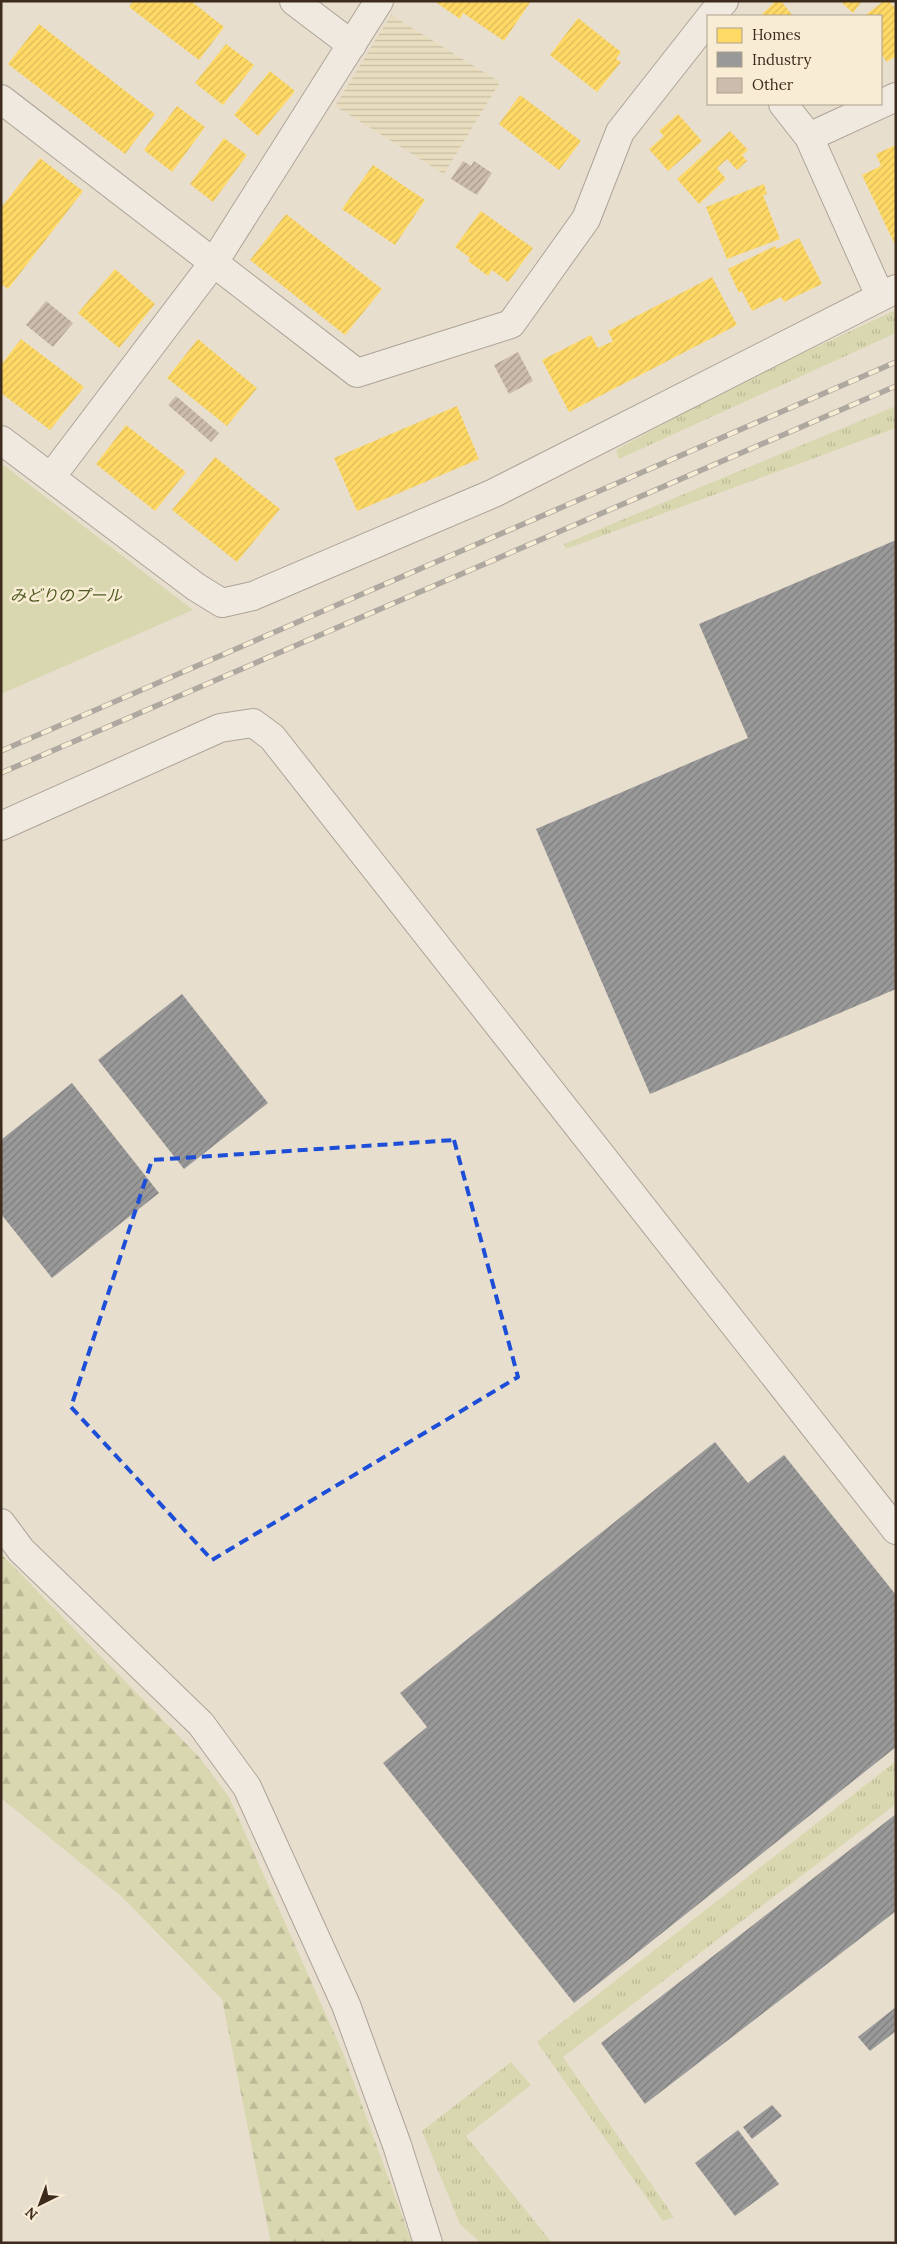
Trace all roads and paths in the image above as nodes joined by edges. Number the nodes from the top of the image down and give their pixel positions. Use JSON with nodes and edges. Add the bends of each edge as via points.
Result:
{"nodes":[{"id":1,"x":294,"y":1,"type":"edge"},
{"id":2,"x":379,"y":1,"type":"edge"},
{"id":3,"x":707,"y":17,"type":"edge"},
{"id":4,"x":352,"y":45,"type":"junction"},
{"id":5,"x":896,"y":97,"type":"edge"},
{"id":6,"x":1,"y":99,"type":"edge"},
{"id":7,"x":882,"y":103,"type":"edge"},
{"id":8,"x":784,"y":105,"type":"edge"},
{"id":9,"x":879,"y":105,"type":"edge"},
{"id":10,"x":809,"y":137,"type":"junction"},
{"id":11,"x":214,"y":262,"type":"junction"},
{"id":12,"x":888,"y":293,"type":"edge"},
{"id":13,"x":1,"y":440,"type":"edge"},
{"id":14,"x":51,"y":477,"type":"junction"},
{"id":15,"x":1,"y":826,"type":"edge"},
{"id":16,"x":1,"y":1523,"type":"edge"},
{"id":17,"x":896,"y":1530,"type":"edge"},
{"id":18,"x":428,"y":2243,"type":"edge"}],
"edges":[{"from":1,"to":4,"type":"street"},
{"from":2,"to":4,"type":"street"},
{"from":3,"to":11,"type":"street","via":[[620,132],[586,219],[511,324],[357,373]]},
{"from":4,"to":11,"type":"street"},
{"from":5,"to":7,"type":"street"},
{"from":6,"to":11,"type":"street"},
{"from":8,"to":10,"type":"street"},
{"from":9,"to":10,"type":"street"},
{"from":10,"to":12,"type":"street"},
{"from":11,"to":14,"type":"street"},
{"from":12,"to":14,"type":"street","via":[[494,494],[238,600],[222,603],[196,587]]},
{"from":13,"to":14,"type":"street"},
{"from":15,"to":17,"type":"street","via":[[220,728],[253,723],[272,737]]},
{"from":16,"to":18,"type":"street","via":[[21,1550],[201,1724],[247,1787],[346,2004]]}]}
